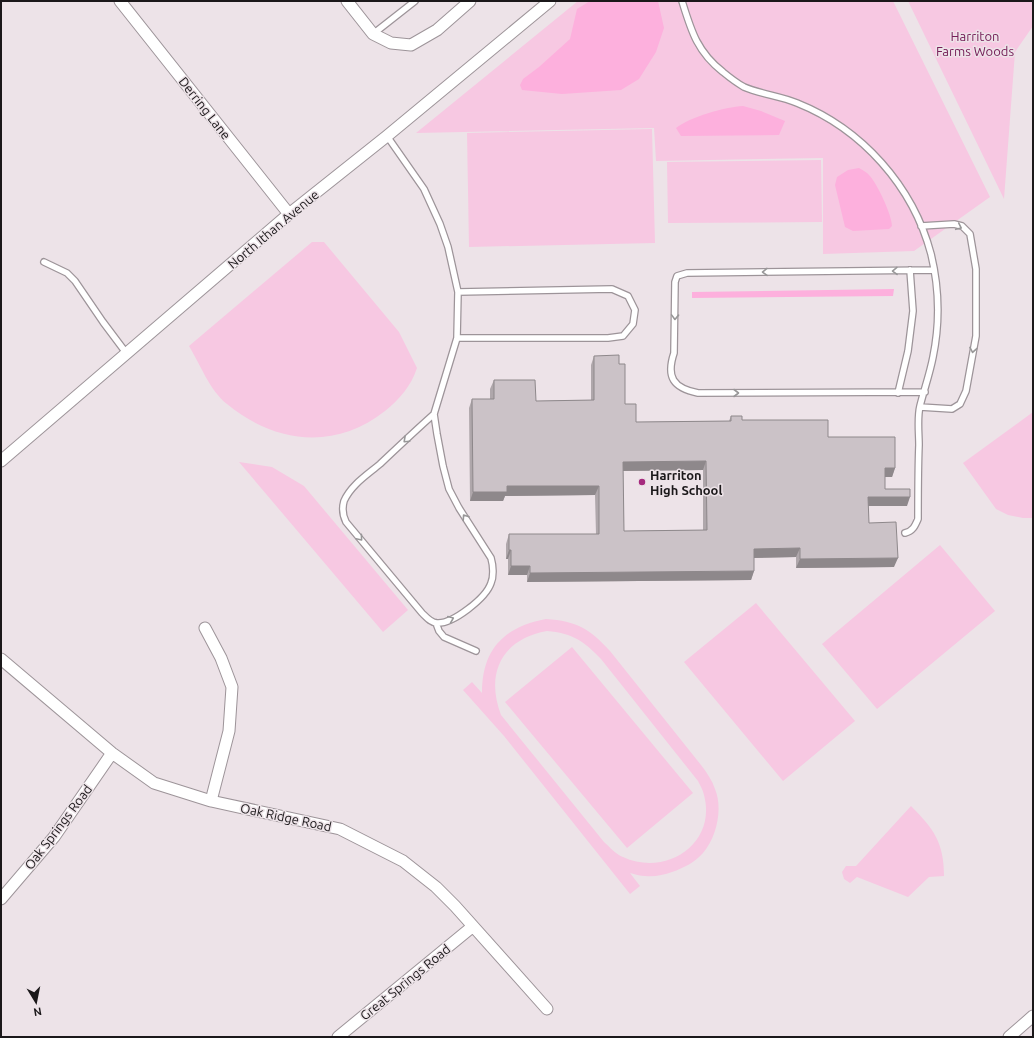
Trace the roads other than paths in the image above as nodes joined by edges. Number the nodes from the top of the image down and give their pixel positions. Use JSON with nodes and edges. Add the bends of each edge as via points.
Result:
{"nodes":[{"id":1,"x":120,"y":1,"type":"edge"},
{"id":2,"x":347,"y":1,"type":"edge"},
{"id":3,"x":415,"y":1,"type":"edge"},
{"id":4,"x":470,"y":1,"type":"edge"},
{"id":5,"x":550,"y":1,"type":"edge"},
{"id":6,"x":682,"y":1,"type":"edge"},
{"id":7,"x":373,"y":34,"type":"junction"},
{"id":8,"x":387,"y":136,"type":"junction"},
{"id":9,"x":289,"y":214,"type":"junction"},
{"id":10,"x":921,"y":226,"type":"junction"},
{"id":11,"x":44,"y":262,"type":"dead end"},
{"id":12,"x":910,"y":270,"type":"junction"},
{"id":13,"x":934,"y":270,"type":"junction"},
{"id":14,"x":458,"y":292,"type":"junction"},
{"id":15,"x":457,"y":338,"type":"junction"},
{"id":16,"x":127,"y":354,"type":"junction"},
{"id":17,"x":925,"y":392,"type":"junction"},
{"id":18,"x":898,"y":393,"type":"junction"},
{"id":19,"x":920,"y":407,"type":"junction"},
{"id":20,"x":434,"y":414,"type":"junction"},
{"id":21,"x":1,"y":461,"type":"edge"},
{"id":22,"x":905,"y":533,"type":"dead end"},
{"id":23,"x":436,"y":623,"type":"junction"},
{"id":24,"x":205,"y":628,"type":"dead end"},
{"id":25,"x":476,"y":651,"type":"dead end"},
{"id":26,"x":1,"y":659,"type":"edge"},
{"id":27,"x":112,"y":753,"type":"junction"},
{"id":28,"x":211,"y":801,"type":"junction"},
{"id":29,"x":1,"y":899,"type":"edge"},
{"id":30,"x":472,"y":927,"type":"junction"},
{"id":31,"x":547,"y":1009,"type":"dead end"},
{"id":32,"x":1033,"y":1016,"type":"edge"},
{"id":33,"x":338,"y":1037,"type":"edge"},
{"id":34,"x":1009,"y":1037,"type":"edge"}],
"edges":[{"from":1,"to":9,"type":"street","name":"Derring Lane"},
{"from":2,"to":7,"type":"street"},
{"from":3,"to":7,"type":"lane"},
{"from":4,"to":7,"type":"street","via":[[437,30],[411,45],[391,43]]},
{"from":5,"to":8,"type":"street","name":"North Ithan Avenue"},
{"from":6,"to":10,"type":"lane","via":[[693,37],[722,72],[744,87],[796,102],[848,131],[894,176]]},
{"from":8,"to":9,"type":"street","name":"North Ithan Avenue"},
{"from":8,"to":14,"type":"lane","via":[[424,190],[440,224]]},
{"from":9,"to":16,"type":"street","name":"North Ithan Avenue"},
{"from":10,"to":13,"type":"lane"},
{"from":10,"to":19,"type":"lane","one_way":true,"via":[[954,224],[962,226],[970,234],[976,269],[976,336],[966,391],[960,404],[952,409]]},
{"from":11,"to":16,"type":"lane","via":[[67,273],[75,281]]},
{"from":12,"to":13,"type":"lane"},
{"from":12,"to":18,"type":"lane","via":[[913,311],[908,351]]},
{"from":12,"to":18,"type":"lane","one_way":true,"via":[[687,273],[677,276],[675,282],[674,353],[670,364],[671,374],[677,386],[687,391]]},
{"from":13,"to":17,"type":"lane","via":[[938,306],[937,330]]},
{"from":14,"to":15,"type":"lane"},
{"from":14,"to":15,"type":"lane","via":[[612,289],[628,296],[635,310],[633,324],[622,336]]},
{"from":15,"to":20,"type":"lane"},
{"from":16,"to":21,"type":"street","name":"North Ithan Avenue"},
{"from":17,"to":18,"type":"lane"},
{"from":17,"to":19,"type":"lane"},
{"from":19,"to":22,"type":"lane","via":[[918,519],[914,528]]},
{"from":23,"to":20,"type":"lane","one_way":true,"via":[[454,619],[476,601],[492,583],[493,566],[488,552],[449,489]]},
{"from":20,"to":23,"type":"lane","one_way":true,"via":[[353,487],[343,503],[343,510],[346,522],[422,613]]},
{"from":23,"to":25,"type":"lane","via":[[444,637]]},
{"from":24,"to":28,"type":"street","via":[[221,658],[232,687],[229,731]]},
{"from":26,"to":27,"type":"street","name":"Oak Ridge Road"},
{"from":27,"to":28,"type":"street","name":"Oak Ridge Road","via":[[154,783]]},
{"from":27,"to":29,"type":"street","name":"Oak Springs Road","via":[[54,837]]},
{"from":28,"to":30,"type":"street","name":"Oak Ridge Road","via":[[340,829],[403,861],[436,887]]},
{"from":30,"to":31,"type":"street","name":"Oak Ridge Road"},
{"from":30,"to":33,"type":"street","name":"Great Springs Road"},
{"from":32,"to":34,"type":"street"}]}
